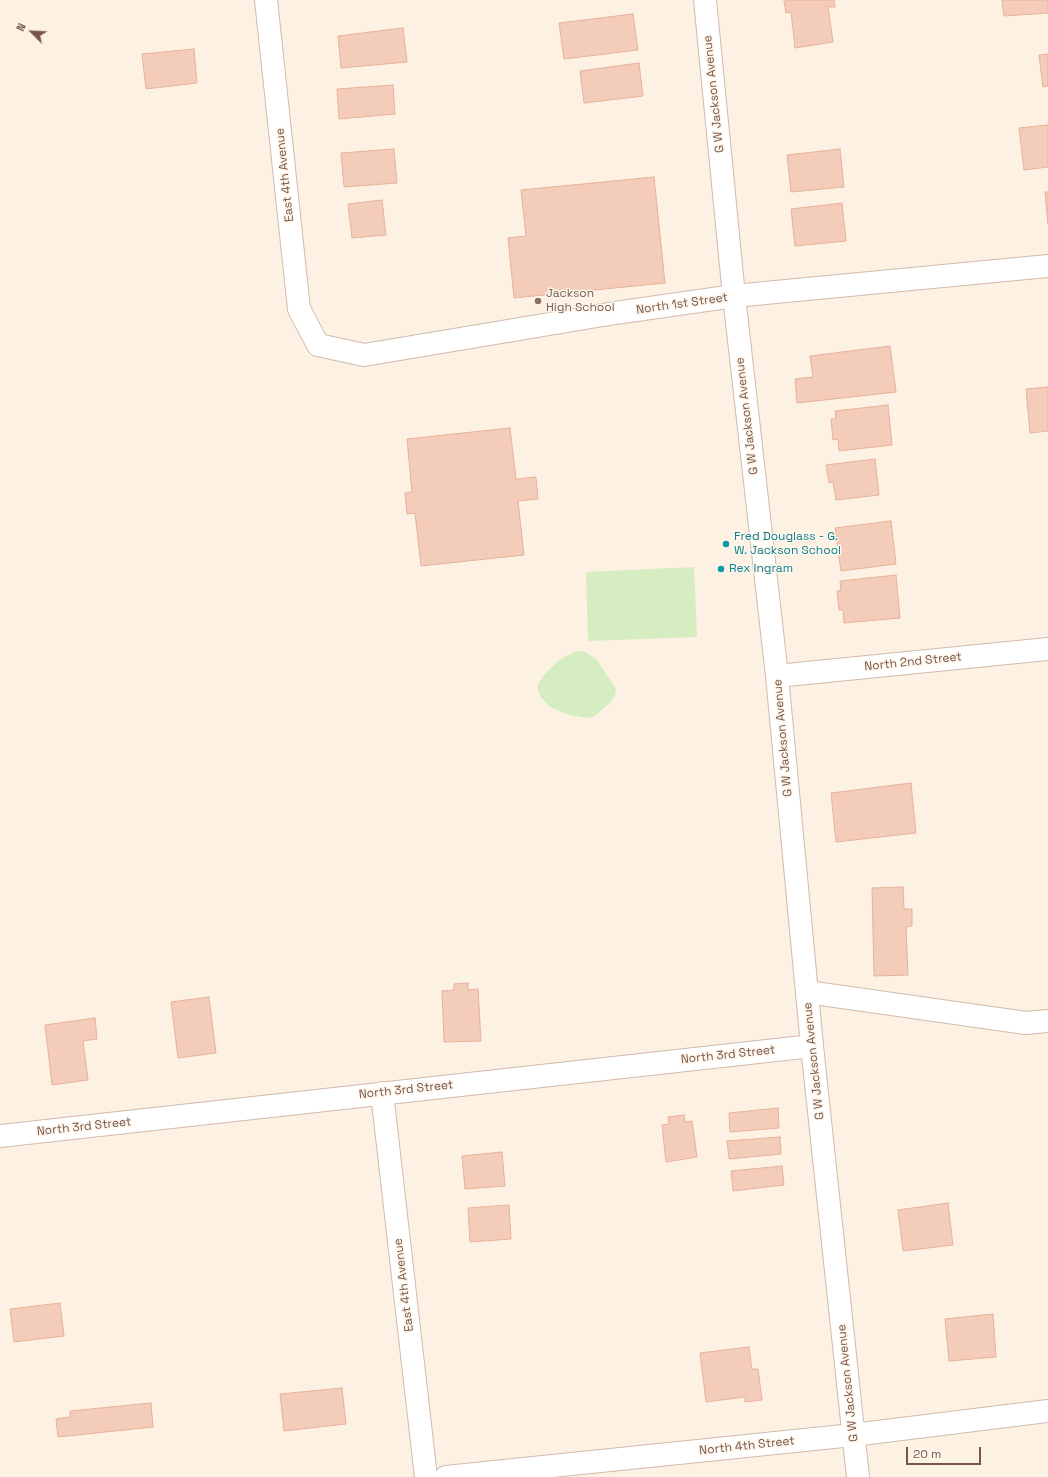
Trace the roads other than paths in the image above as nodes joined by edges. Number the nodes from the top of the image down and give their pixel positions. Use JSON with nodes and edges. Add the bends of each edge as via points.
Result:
{"nodes":[{"id":1,"x":266,"y":0,"type":"edge"},
{"id":2,"x":705,"y":0,"type":"edge"},
{"id":3,"x":1048,"y":266,"type":"edge"},
{"id":4,"x":734,"y":296,"type":"junction"},
{"id":5,"x":318,"y":345,"type":"joint"},
{"id":6,"x":1048,"y":649,"type":"edge"},
{"id":7,"x":777,"y":676,"type":"junction"},
{"id":8,"x":807,"y":992,"type":"junction"},
{"id":9,"x":1048,"y":1022,"type":"edge"},
{"id":10,"x":812,"y":1046,"type":"junction"},
{"id":11,"x":382,"y":1093,"type":"junction"},
{"id":12,"x":0,"y":1136,"type":"edge"},
{"id":13,"x":1048,"y":1411,"type":"edge"},
{"id":14,"x":853,"y":1435,"type":"junction"},
{"id":15,"x":426,"y":1477,"type":"edge"},
{"id":16,"x":446,"y":1477,"type":"edge"},
{"id":17,"x":858,"y":1477,"type":"edge"}],
"edges":[{"from":1,"to":5,"type":"street","name":"East 4th Avenue","via":[[299,309]]},
{"from":2,"to":4,"type":"street","name":"G W Jackson Avenue"},
{"from":3,"to":4,"type":"street","name":"North 1st Street"},
{"from":4,"to":5,"type":"street","name":"North 1st Street","via":[[364,355]]},
{"from":4,"to":7,"type":"street","name":"G W Jackson Avenue"},
{"from":6,"to":7,"type":"street","name":"North 2nd Street"},
{"from":7,"to":8,"type":"street","name":"G W Jackson Avenue"},
{"from":8,"to":9,"type":"street","via":[[1026,1023]]},
{"from":8,"to":10,"type":"street","name":"G W Jackson Avenue"},
{"from":10,"to":11,"type":"street","name":"North 3rd Street"},
{"from":10,"to":14,"type":"street","name":"G W Jackson Avenue"},
{"from":11,"to":12,"type":"street","name":"North 3rd Street"},
{"from":11,"to":15,"type":"street","name":"East 4th Avenue"},
{"from":13,"to":14,"type":"street","name":"North 4th Street"},
{"from":14,"to":16,"type":"street","name":"North 4th Street"},
{"from":14,"to":17,"type":"street","name":"G W Jackson Avenue"}]}
